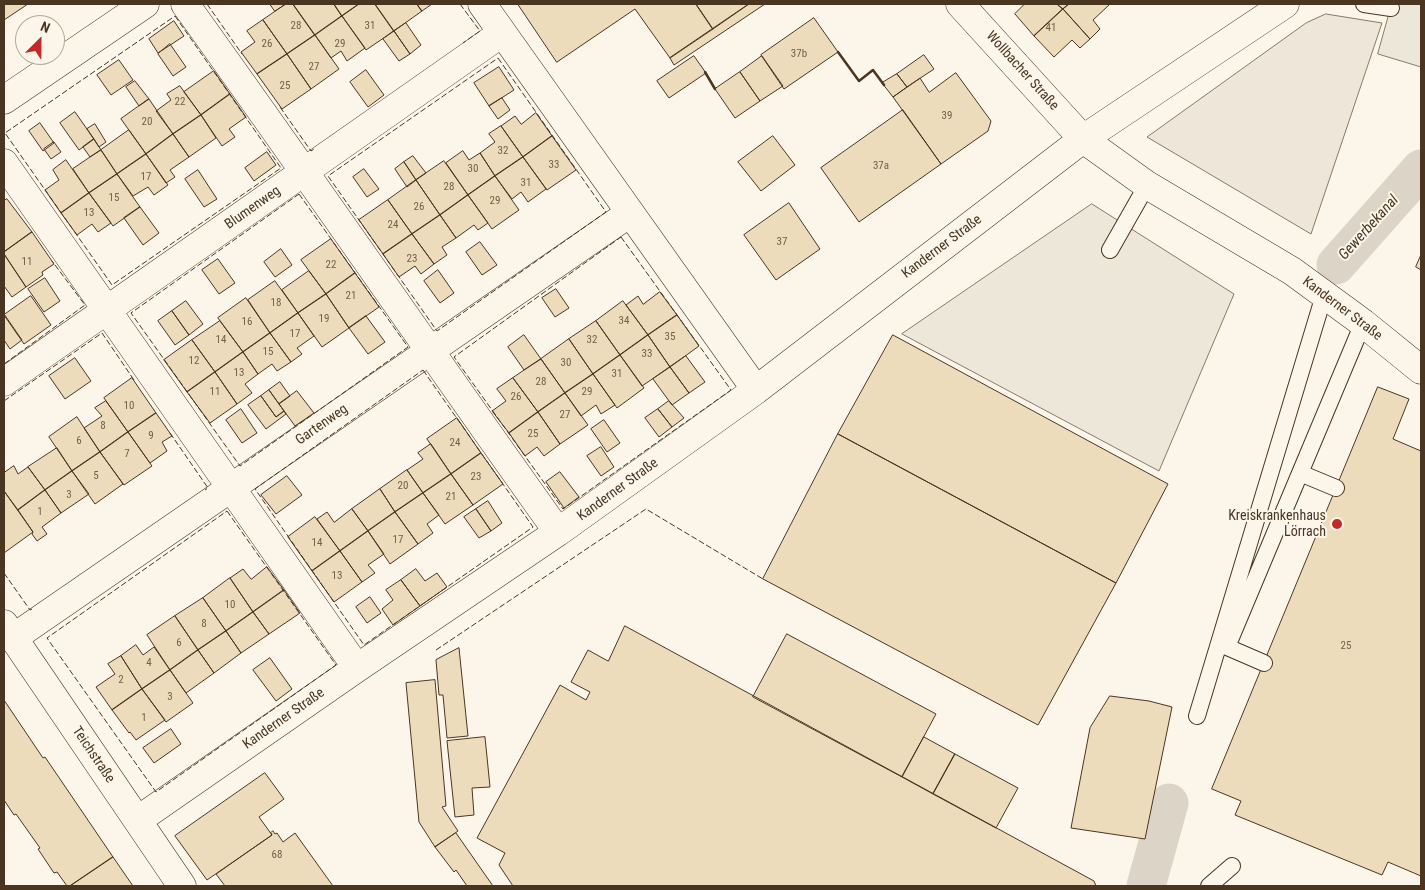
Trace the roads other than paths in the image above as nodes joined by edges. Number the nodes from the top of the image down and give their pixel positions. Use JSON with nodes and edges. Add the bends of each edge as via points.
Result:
{"nodes":[{"id":1,"x":145,"y":4,"type":"edge"},
{"id":2,"x":185,"y":4,"type":"edge"},
{"id":3,"x":482,"y":4,"type":"edge"},
{"id":4,"x":960,"y":4,"type":"edge"},
{"id":5,"x":1286,"y":4,"type":"edge"},
{"id":6,"x":1364,"y":4,"type":"edge"},
{"id":7,"x":1391,"y":8,"type":"dead end"},
{"id":8,"x":502,"y":33,"type":"junction"},
{"id":9,"x":4,"y":100,"type":"edge"},
{"id":10,"x":1083,"y":139,"type":"junction"},
{"id":11,"x":4,"y":163,"type":"edge"},
{"id":12,"x":305,"y":171,"type":"junction"},
{"id":13,"x":1148,"y":185,"type":"junction"},
{"id":14,"x":630,"y":213,"type":"junction"},
{"id":15,"x":1110,"y":250,"type":"dead end"},
{"id":16,"x":1324,"y":295,"type":"junction"},
{"id":17,"x":106,"y":310,"type":"junction"},
{"id":18,"x":1363,"y":324,"type":"junction"},
{"id":19,"x":428,"y":351,"type":"junction"},
{"id":20,"x":1421,"y":370,"type":"edge"},
{"id":21,"x":4,"y":382,"type":"edge"},
{"id":22,"x":756,"y":390,"type":"junction"},
{"id":23,"x":1300,"y":473,"type":"junction"},
{"id":24,"x":231,"y":488,"type":"junction"},
{"id":25,"x":1336,"y":488,"type":"dead end"},
{"id":26,"x":558,"y":532,"type":"junction"},
{"id":27,"x":9,"y":631,"type":"edge"},
{"id":28,"x":1264,"y":663,"type":"dead end"},
{"id":29,"x":357,"y":668,"type":"junction"},
{"id":30,"x":1197,"y":716,"type":"dead end"},
{"id":31,"x":138,"y":820,"type":"junction"},
{"id":32,"x":1232,"y":866,"type":"dead end"},
{"id":33,"x":182,"y":886,"type":"edge"},
{"id":34,"x":1209,"y":886,"type":"edge"}],
"edges":[{"from":1,"to":9,"type":"street"},
{"from":2,"to":12,"type":"street"},
{"from":3,"to":8,"type":"street"},
{"from":4,"to":10,"type":"street","name":"Wollbacher Straße"},
{"from":5,"to":10,"type":"street","name":"Kanderner Straße"},
{"from":6,"to":7,"type":"lane"},
{"from":8,"to":12,"type":"street","name":"Blumenweg"},
{"from":8,"to":14,"type":"street"},
{"from":10,"to":13,"type":"street","name":"Kanderner Straße"},
{"from":10,"to":22,"type":"street","name":"Kanderner Straße"},
{"from":11,"to":17,"type":"street"},
{"from":12,"to":17,"type":"street","name":"Blumenweg"},
{"from":12,"to":19,"type":"street"},
{"from":13,"to":15,"type":"lane"},
{"from":13,"to":16,"type":"street","name":"Kanderner Straße","via":[[1292,271]]},
{"from":14,"to":19,"type":"street","name":"Gartenweg"},
{"from":14,"to":22,"type":"street"},
{"from":16,"to":18,"type":"street","name":"Kanderner Straße"},
{"from":16,"to":30,"type":"lane"},
{"from":17,"to":21,"type":"street","name":"Blumenweg"},
{"from":17,"to":24,"type":"street"},
{"from":18,"to":20,"type":"street","name":"Kanderner Straße"},
{"from":18,"to":23,"type":"lane"},
{"from":19,"to":24,"type":"street","name":"Gartenweg"},
{"from":19,"to":26,"type":"street"},
{"from":22,"to":26,"type":"street","name":"Kanderner Straße"},
{"from":23,"to":25,"type":"lane"},
{"from":23,"to":28,"type":"lane","via":[[1227,647]]},
{"from":24,"to":27,"type":"street","name":"Gartenweg"},
{"from":24,"to":29,"type":"street"},
{"from":26,"to":29,"type":"street","name":"Kanderner Straße"},
{"from":27,"to":31,"type":"street","name":"Teichstraße"},
{"from":29,"to":31,"type":"street","name":"Kanderner Straße"},
{"from":31,"to":33,"type":"street","name":"Teichstraße"},
{"from":32,"to":34,"type":"lane"}]}
